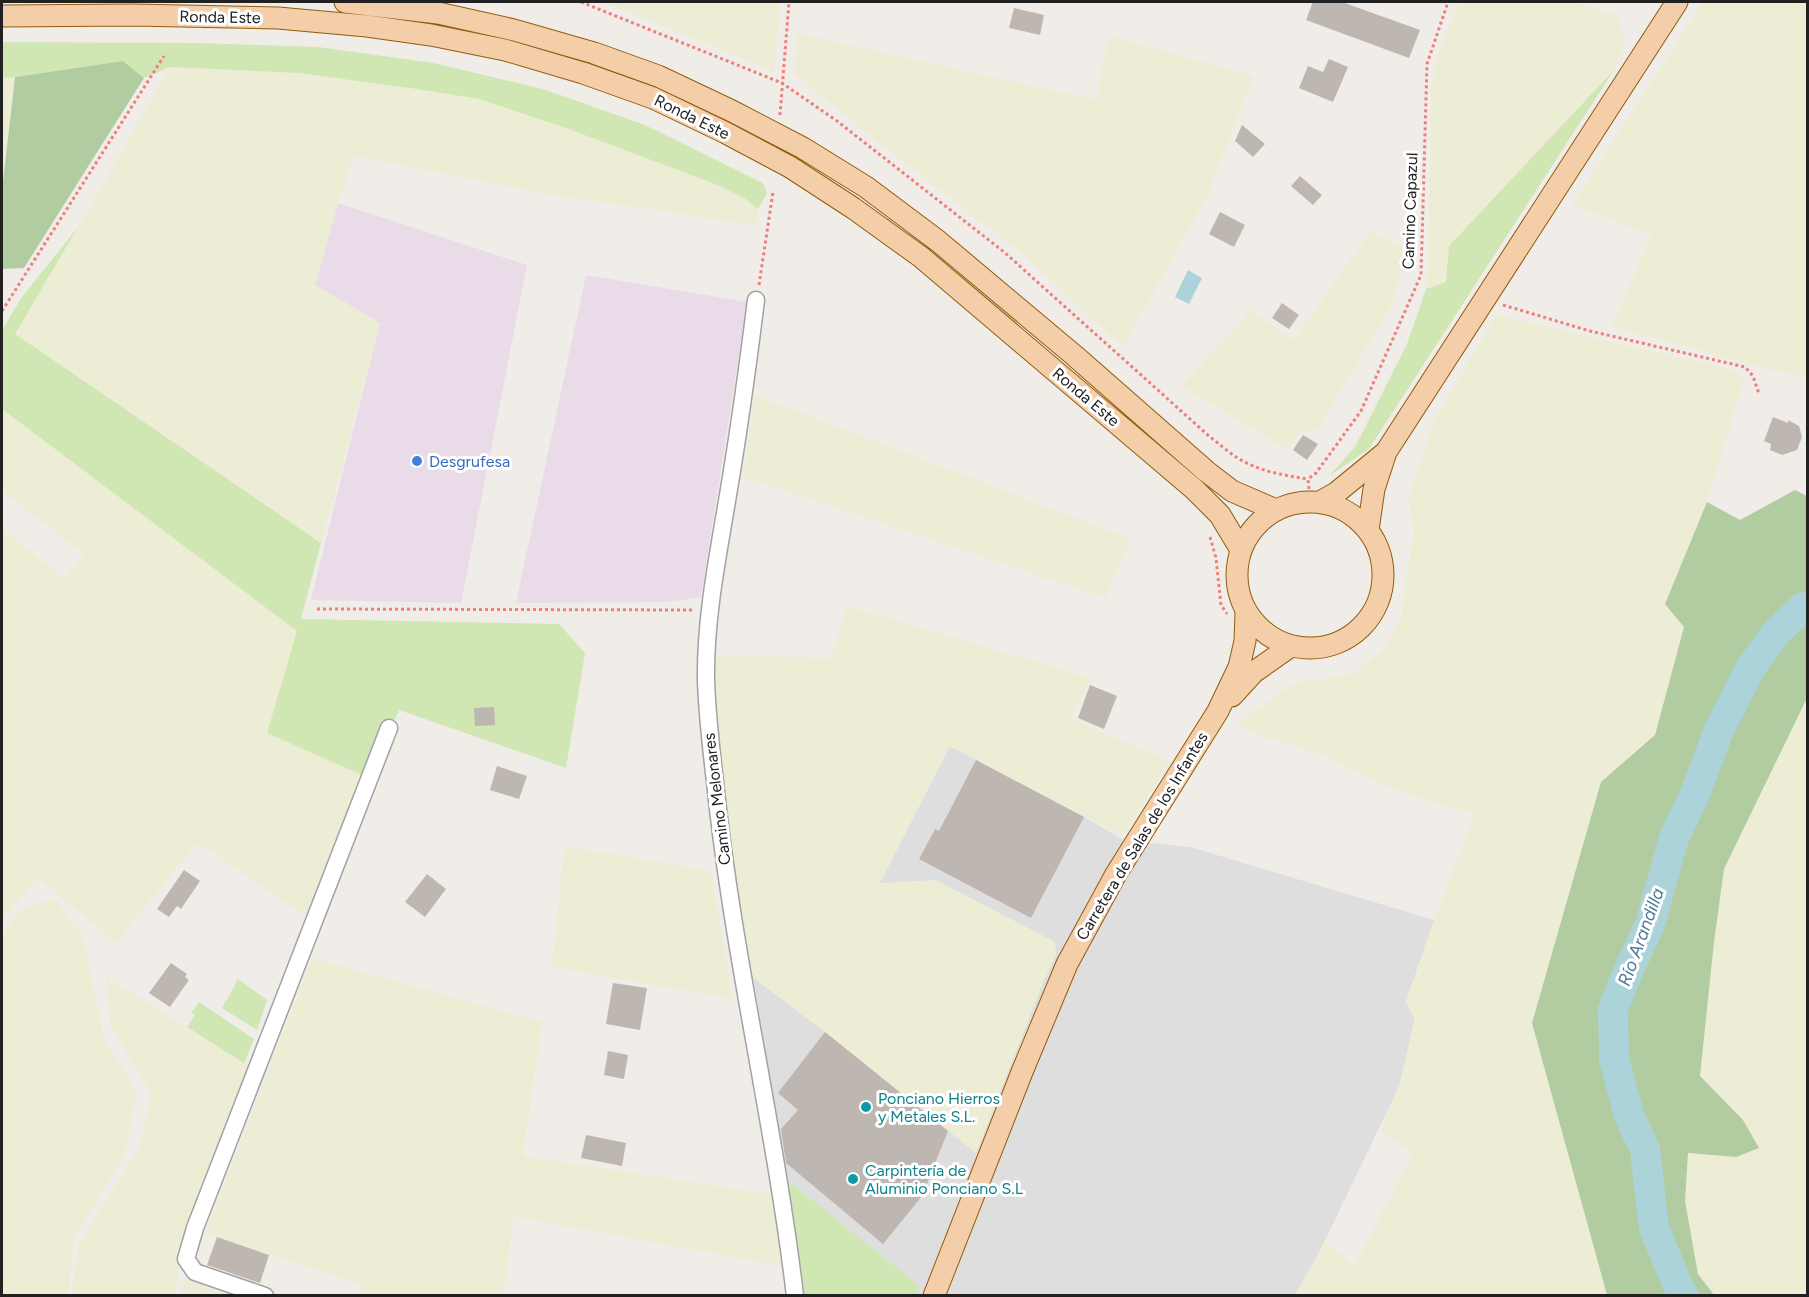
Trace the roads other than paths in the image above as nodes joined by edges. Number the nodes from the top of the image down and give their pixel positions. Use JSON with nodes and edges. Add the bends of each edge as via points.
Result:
{"nodes":[{"id":1,"x":345,"y":2,"type":"edge"},
{"id":2,"x":1677,"y":2,"type":"edge"},
{"id":3,"x":2,"y":16,"type":"edge"},
{"id":4,"x":756,"y":300,"type":"road end"},
{"id":5,"x":1386,"y":452,"type":"junction"},
{"id":6,"x":1315,"y":501,"type":"junction"},
{"id":7,"x":1276,"y":510,"type":"junction"},
{"id":8,"x":1368,"y":530,"type":"junction"},
{"id":9,"x":1241,"y":550,"type":"junction"},
{"id":10,"x":1246,"y":618,"type":"junction"},
{"id":11,"x":1291,"y":646,"type":"junction"},
{"id":12,"x":1218,"y":711,"type":"junction"},
{"id":13,"x":389,"y":728,"type":"dead end"},
{"id":14,"x":265,"y":1296,"type":"edge"},
{"id":15,"x":795,"y":1296,"type":"edge"},
{"id":16,"x":934,"y":1296,"type":"edge"}],
"edges":[{"from":1,"to":7,"type":"main road","name":"Ronda Este","via":[[438,13],[594,53],[658,76],[803,148],[866,187],[938,241],[1232,491]]},
{"from":2,"to":5,"type":"main road"},
{"from":3,"to":9,"type":"main road","name":"Ronda Este","via":[[278,18],[367,26],[505,50],[653,98],[790,167],[921,257],[1194,489],[1220,515]]},
{"from":4,"to":15,"type":"street","name":"Camino Melonares","via":[[710,610],[706,680],[732,920]]},
{"from":5,"to":6,"type":"main road","via":[[1336,493]]},
{"from":5,"to":8,"type":"main road","via":[[1374,489]]},
{"from":6,"to":7,"type":"main road","via":[[1292,503]]},
{"from":6,"to":8,"type":"main road","via":[[1339,507]]},
{"from":7,"to":9,"type":"main road","via":[[1255,526]]},
{"from":8,"to":11,"type":"main road","via":[[1383,567],[1376,607],[1349,636],[1331,645]]},
{"from":9,"to":10,"type":"main road","via":[[1236,571]]},
{"from":10,"to":11,"type":"main road"},
{"from":10,"to":12,"type":"main road","name":"Carretera de Salas de los Infantes","via":[[1239,667]]},
{"from":11,"to":12,"type":"main road","name":"Carretera de Salas de los Infantes","via":[[1254,672]]},
{"from":12,"to":16,"type":"main road","name":"Carretera de Salas de los Infantes","via":[[1116,874],[1067,964]]},
{"from":13,"to":14,"type":"street","via":[[186,1259],[195,1272]]}]}
